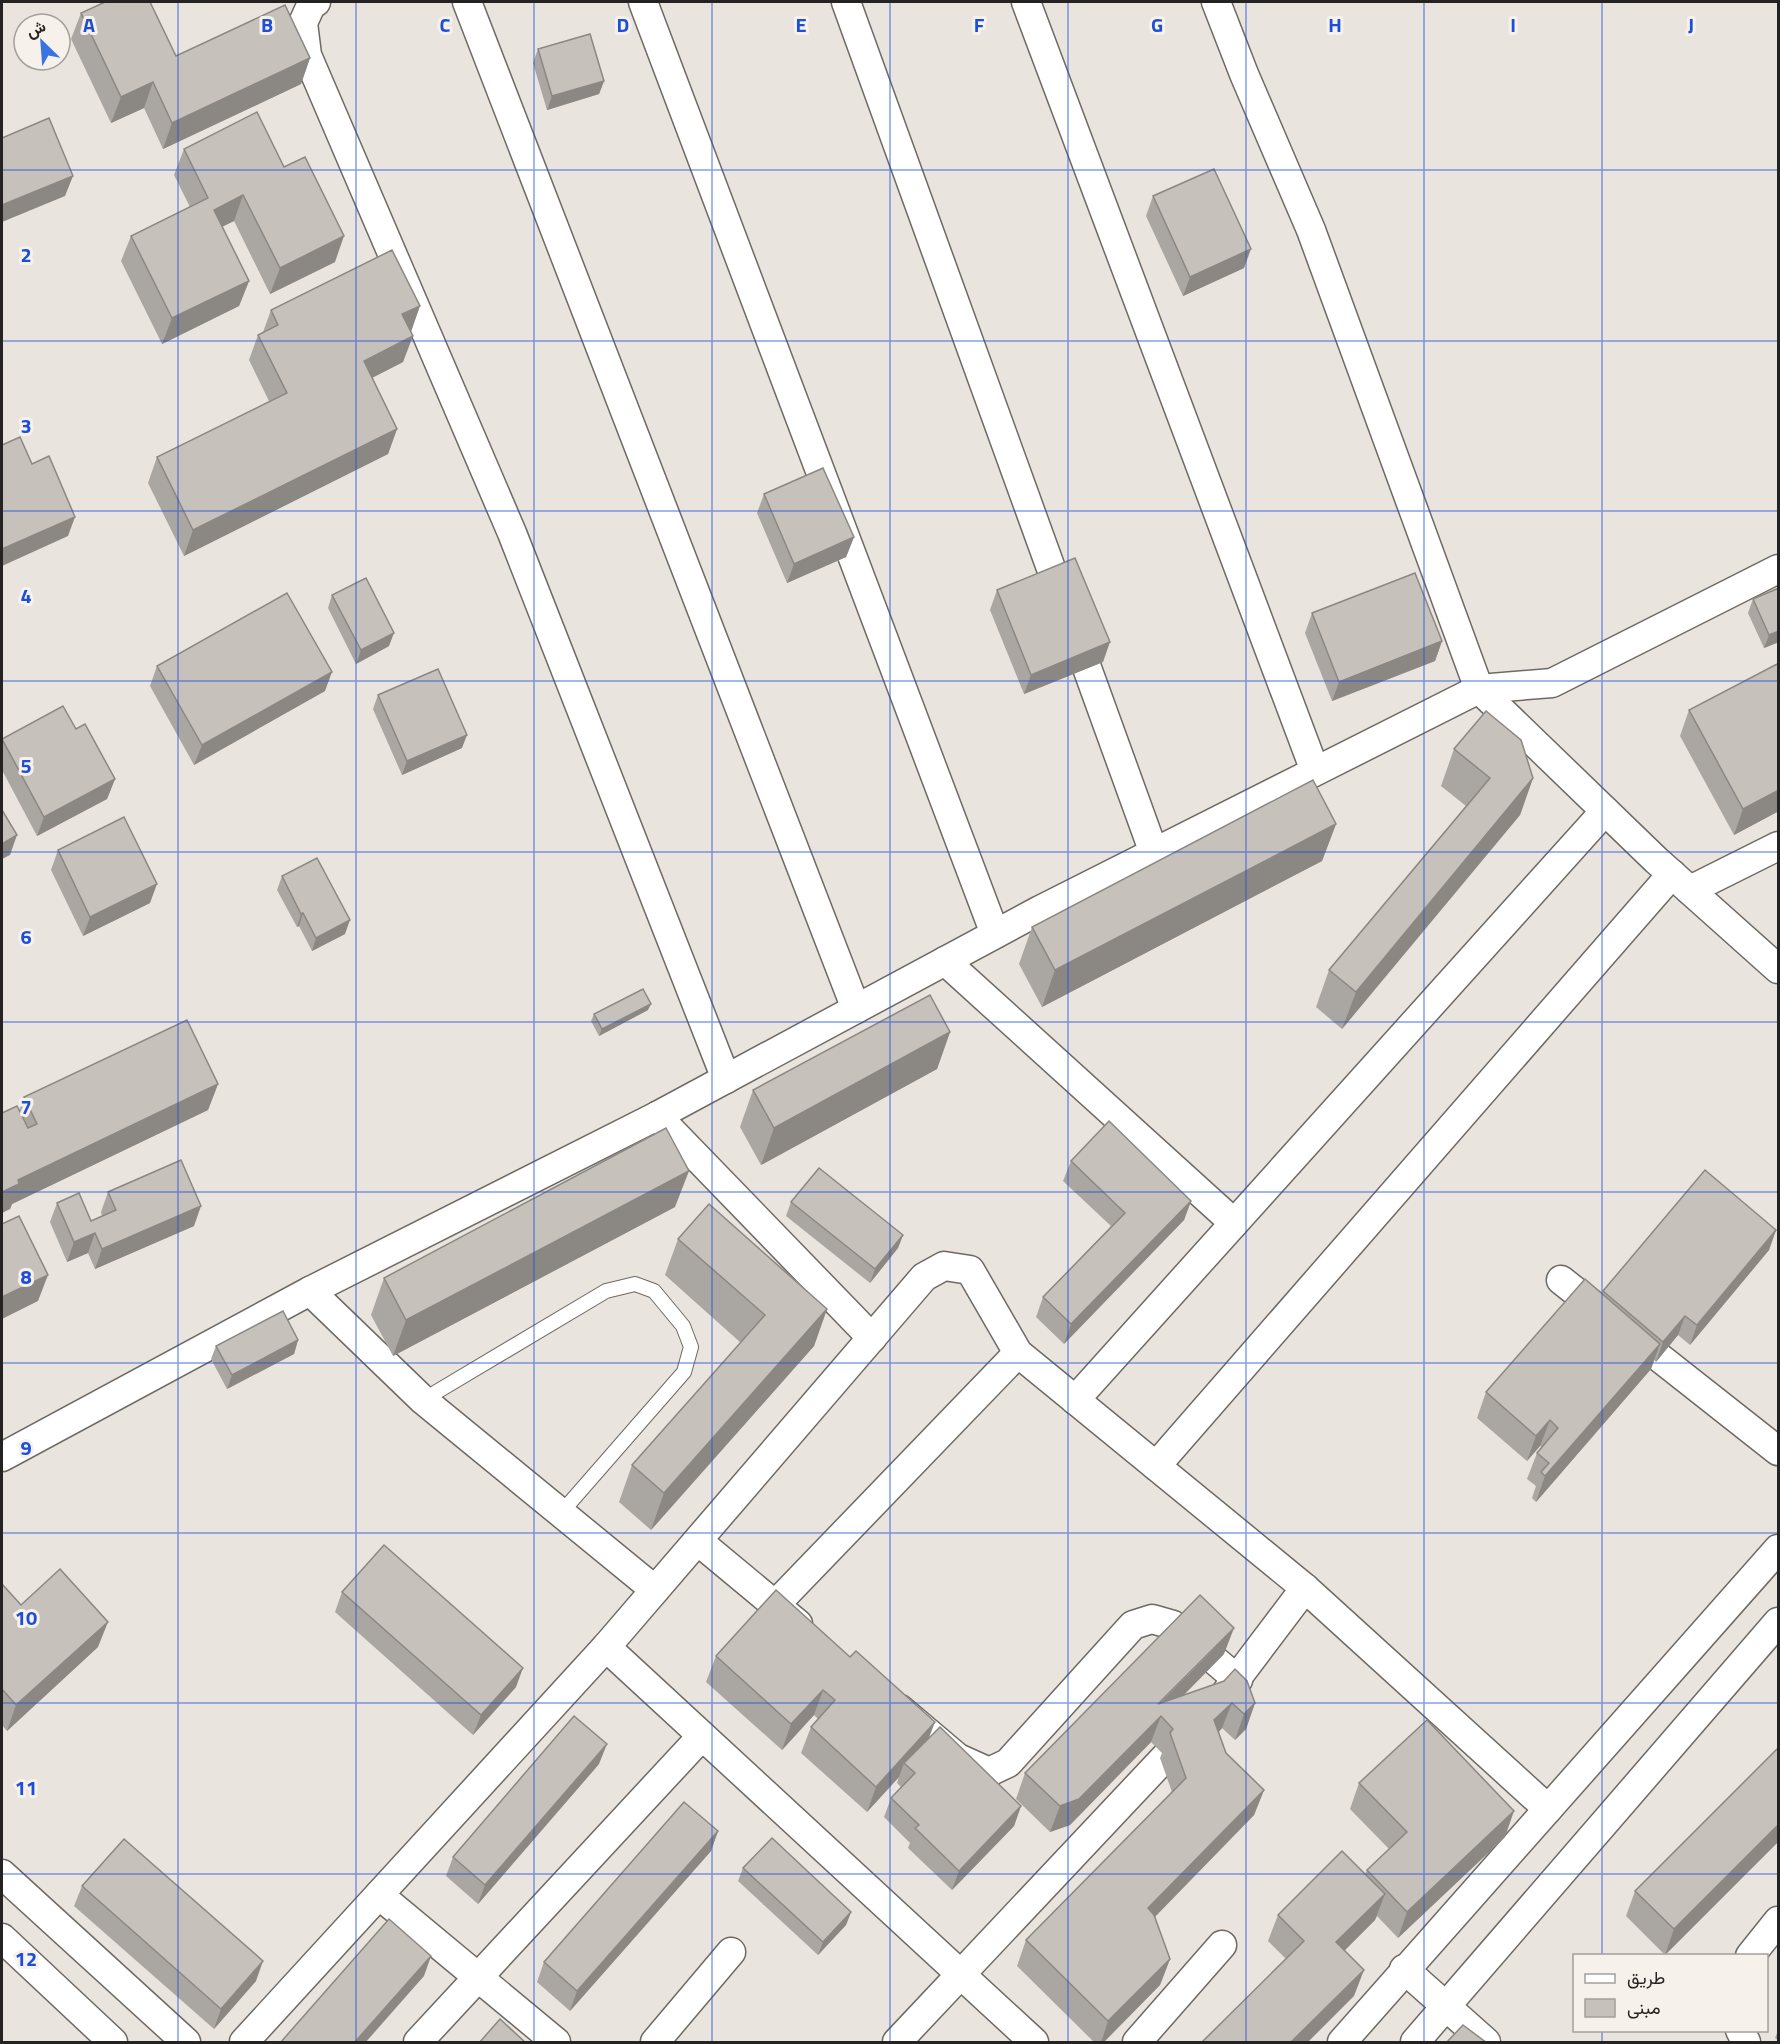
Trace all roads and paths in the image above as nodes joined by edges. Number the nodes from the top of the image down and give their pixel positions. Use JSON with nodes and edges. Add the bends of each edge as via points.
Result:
{"nodes":[{"id":1,"x":316,"y":2,"type":"edge"},
{"id":2,"x":467,"y":2,"type":"edge"},
{"id":3,"x":642,"y":2,"type":"edge"},
{"id":4,"x":846,"y":2,"type":"edge"},
{"id":5,"x":1026,"y":2,"type":"edge"},
{"id":6,"x":1216,"y":2,"type":"edge"},
{"id":7,"x":1779,"y":569,"type":"edge"},
{"id":8,"x":1479,"y":688,"type":"junction"},
{"id":9,"x":1315,"y":771,"type":"junction"},
{"id":10,"x":1605,"y":811,"type":"junction"},
{"id":11,"x":1779,"y":846,"type":"edge"},
{"id":12,"x":1154,"y":853,"type":"junction"},
{"id":13,"x":1681,"y":882,"type":"junction"},
{"id":14,"x":995,"y":934,"type":"junction"},
{"id":15,"x":945,"y":961,"type":"junction"},
{"id":16,"x":1779,"y":969,"type":"edge"},
{"id":17,"x":856,"y":1009,"type":"junction"},
{"id":18,"x":726,"y":1079,"type":"junction"},
{"id":19,"x":657,"y":1116,"type":"junction"},
{"id":20,"x":1234,"y":1223,"type":"junction"},
{"id":21,"x":1561,"y":1280,"type":"dead end"},
{"id":22,"x":310,"y":1291,"type":"junction"},
{"id":23,"x":872,"y":1338,"type":"junction"},
{"id":24,"x":1018,"y":1353,"type":"junction"},
{"id":25,"x":423,"y":1400,"type":"junction"},
{"id":26,"x":1075,"y":1400,"type":"junction"},
{"id":27,"x":1779,"y":1451,"type":"edge"},
{"id":28,"x":2,"y":1457,"type":"edge"},
{"id":29,"x":1156,"y":1466,"type":"junction"},
{"id":30,"x":561,"y":1513,"type":"junction"},
{"id":31,"x":698,"y":1541,"type":"junction"},
{"id":32,"x":1779,"y":1549,"type":"edge"},
{"id":33,"x":1305,"y":1588,"type":"junction"},
{"id":34,"x":655,"y":1590,"type":"junction"},
{"id":35,"x":775,"y":1605,"type":"junction"},
{"id":36,"x":1779,"y":1622,"type":"edge"},
{"id":37,"x":820,"y":1643,"type":"edge"},
{"id":38,"x":606,"y":1647,"type":"junction"},
{"id":39,"x":1238,"y":1680,"type":"junction"},
{"id":40,"x":876,"y":1689,"type":"edge"},
{"id":41,"x":702,"y":1736,"type":"junction"},
{"id":42,"x":1548,"y":1809,"type":"junction"},
{"id":43,"x":2,"y":1874,"type":"edge"},
{"id":44,"x":379,"y":1895,"type":"junction"},
{"id":45,"x":1779,"y":1921,"type":"edge"},
{"id":46,"x":2,"y":1938,"type":"edge"},
{"id":47,"x":1222,"y":1945,"type":"dead end"},
{"id":48,"x":731,"y":1953,"type":"dead end"},
{"id":49,"x":1752,"y":1954,"type":"edge"},
{"id":50,"x":1404,"y":1970,"type":"junction"},
{"id":51,"x":961,"y":1975,"type":"junction"},
{"id":52,"x":477,"y":1976,"type":"junction"},
{"id":53,"x":1446,"y":2007,"type":"junction"},
{"id":54,"x":113,"y":2043,"type":"edge"},
{"id":55,"x":186,"y":2043,"type":"edge"},
{"id":56,"x":244,"y":2043,"type":"edge"},
{"id":57,"x":418,"y":2043,"type":"edge"},
{"id":58,"x":556,"y":2043,"type":"edge"},
{"id":59,"x":655,"y":2043,"type":"edge"},
{"id":60,"x":897,"y":2043,"type":"edge"},
{"id":61,"x":1034,"y":2043,"type":"edge"},
{"id":62,"x":1137,"y":2043,"type":"edge"},
{"id":63,"x":1342,"y":2043,"type":"edge"},
{"id":64,"x":1415,"y":2043,"type":"edge"},
{"id":65,"x":1486,"y":2043,"type":"edge"}],
"edges":[{"from":1,"to":18,"type":"street","via":[[303,23],[307,55],[512,533]]},
{"from":2,"to":17,"type":"street"},
{"from":3,"to":14,"type":"street"},
{"from":4,"to":12,"type":"street"},
{"from":5,"to":9,"type":"street"},
{"from":6,"to":8,"type":"street","via":[[1311,230]]},
{"from":7,"to":8,"type":"street","via":[[1552,683]]},
{"from":8,"to":9,"type":"street"},
{"from":8,"to":10,"type":"street"},
{"from":9,"to":12,"type":"street"},
{"from":10,"to":13,"type":"street"},
{"from":10,"to":20,"type":"street"},
{"from":11,"to":13,"type":"street"},
{"from":12,"to":14,"type":"street"},
{"from":13,"to":16,"type":"street"},
{"from":13,"to":29,"type":"street"},
{"from":14,"to":15,"type":"street"},
{"from":15,"to":17,"type":"street"},
{"from":15,"to":20,"type":"street"},
{"from":17,"to":18,"type":"street"},
{"from":18,"to":19,"type":"street"},
{"from":19,"to":22,"type":"street"},
{"from":19,"to":23,"type":"street"},
{"from":20,"to":26,"type":"street"},
{"from":21,"to":27,"type":"street"},
{"from":22,"to":25,"type":"street"},
{"from":22,"to":28,"type":"street"},
{"from":23,"to":24,"type":"street","via":[[924,1277],[944,1266],[970,1270]]},
{"from":23,"to":31,"type":"street"},
{"from":24,"to":26,"type":"street"},
{"from":24,"to":35,"type":"street"},
{"from":25,"to":30,"type":"street"},
{"from":25,"to":30,"type":"lane","via":[[606,1292],[635,1284],[654,1291],[683,1326],[691,1347],[684,1372]]},
{"from":26,"to":29,"type":"street"},
{"from":29,"to":33,"type":"street"},
{"from":30,"to":34,"type":"street"},
{"from":31,"to":34,"type":"street"},
{"from":31,"to":35,"type":"street"},
{"from":32,"to":42,"type":"street"},
{"from":33,"to":39,"type":"street"},
{"from":33,"to":42,"type":"street"},
{"from":34,"to":38,"type":"street"},
{"from":35,"to":37,"type":"street"},
{"from":36,"to":53,"type":"street"},
{"from":38,"to":41,"type":"street"},
{"from":38,"to":44,"type":"street"},
{"from":39,"to":40,"type":"street","via":[[1173,1625],[1152,1619],[1133,1625],[1008,1763],[989,1772],[958,1758]]},
{"from":39,"to":51,"type":"street"},
{"from":41,"to":51,"type":"street"},
{"from":41,"to":52,"type":"street"},
{"from":42,"to":50,"type":"street"},
{"from":43,"to":55,"type":"street"},
{"from":44,"to":52,"type":"street"},
{"from":44,"to":56,"type":"street"},
{"from":45,"to":49,"type":"street"},
{"from":46,"to":54,"type":"street"},
{"from":47,"to":62,"type":"street"},
{"from":48,"to":59,"type":"street"},
{"from":50,"to":53,"type":"street"},
{"from":50,"to":63,"type":"street"},
{"from":51,"to":60,"type":"street"},
{"from":51,"to":61,"type":"street"},
{"from":52,"to":57,"type":"street"},
{"from":52,"to":58,"type":"street"},
{"from":53,"to":64,"type":"street"},
{"from":53,"to":65,"type":"street"}]}
